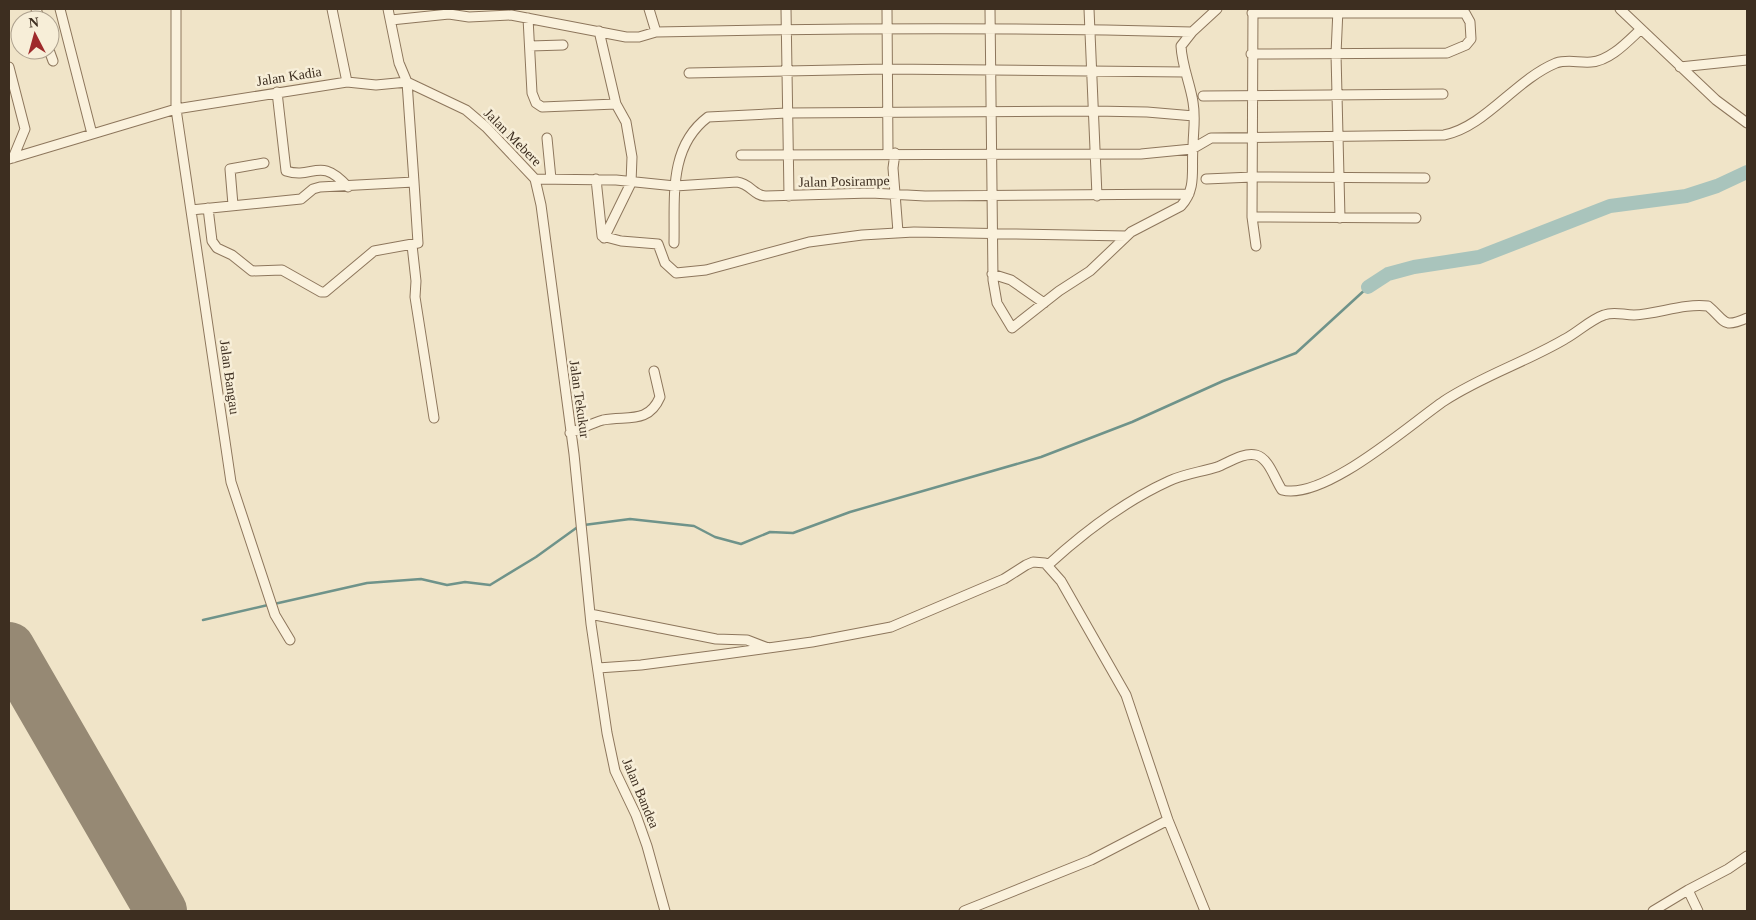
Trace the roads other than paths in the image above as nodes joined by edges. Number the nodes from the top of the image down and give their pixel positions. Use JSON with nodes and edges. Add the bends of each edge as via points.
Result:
{"nodes":[{"id":1,"x":60,"y":9,"type":"edge"},
{"id":2,"x":176,"y":9,"type":"edge"},
{"id":3,"x":332,"y":9,"type":"edge"},
{"id":4,"x":388,"y":9,"type":"edge"},
{"id":5,"x":649,"y":9,"type":"edge"},
{"id":6,"x":786,"y":9,"type":"edge"},
{"id":7,"x":887,"y":9,"type":"edge"},
{"id":8,"x":990,"y":9,"type":"edge"},
{"id":9,"x":1089,"y":9,"type":"edge"},
{"id":10,"x":1217,"y":9,"type":"edge"},
{"id":11,"x":1620,"y":9,"type":"edge"},
{"id":12,"x":1252,"y":11,"type":"edge"},
{"id":13,"x":1338,"y":11,"type":"edge"},
{"id":14,"x":512,"y":12,"type":"edge"},
{"id":15,"x":528,"y":18,"type":"junction"},
{"id":16,"x":391,"y":20,"type":"junction"},
{"id":17,"x":887,"y":28,"type":"junction"},
{"id":18,"x":990,"y":28,"type":"junction"},
{"id":19,"x":786,"y":29,"type":"junction"},
{"id":20,"x":1089,"y":29,"type":"junction"},
{"id":21,"x":1641,"y":29,"type":"junction"},
{"id":22,"x":599,"y":31,"type":"junction"},
{"id":23,"x":656,"y":32,"type":"junction"},
{"id":24,"x":1192,"y":32,"type":"junction"},
{"id":25,"x":563,"y":45,"type":"dead end"},
{"id":26,"x":530,"y":46,"type":"junction"},
{"id":27,"x":1251,"y":54,"type":"junction"},
{"id":28,"x":1336,"y":54,"type":"junction"},
{"id":29,"x":1747,"y":60,"type":"edge"},
{"id":30,"x":9,"y":67,"type":"edge"},
{"id":31,"x":1680,"y":67,"type":"junction"},
{"id":32,"x":886,"y":69,"type":"junction"},
{"id":33,"x":990,"y":69,"type":"junction"},
{"id":34,"x":787,"y":70,"type":"junction"},
{"id":35,"x":1092,"y":72,"type":"junction"},
{"id":36,"x":1184,"y":72,"type":"junction"},
{"id":37,"x":689,"y":73,"type":"dead end"},
{"id":38,"x":347,"y":82,"type":"junction"},
{"id":39,"x":407,"y":82,"type":"junction"},
{"id":40,"x":276,"y":92,"type":"junction"},
{"id":41,"x":1338,"y":94,"type":"junction"},
{"id":42,"x":1443,"y":94,"type":"dead end"},
{"id":43,"x":1251,"y":95,"type":"junction"},
{"id":44,"x":1203,"y":96,"type":"dead end"},
{"id":45,"x":616,"y":104,"type":"junction"},
{"id":46,"x":176,"y":108,"type":"junction"},
{"id":47,"x":1094,"y":111,"type":"junction"},
{"id":48,"x":888,"y":112,"type":"junction"},
{"id":49,"x":787,"y":113,"type":"junction"},
{"id":50,"x":991,"y":113,"type":"junction"},
{"id":51,"x":1194,"y":116,"type":"junction"},
{"id":52,"x":1747,"y":123,"type":"edge"},
{"id":53,"x":92,"y":134,"type":"junction"},
{"id":54,"x":1338,"y":136,"type":"junction"},
{"id":55,"x":1253,"y":137,"type":"junction"},
{"id":56,"x":547,"y":138,"type":"dead end"},
{"id":57,"x":1192,"y":149,"type":"junction"},
{"id":58,"x":891,"y":153,"type":"junction"},
{"id":59,"x":742,"y":154,"type":"dead end"},
{"id":60,"x":788,"y":154,"type":"junction"},
{"id":61,"x":990,"y":154,"type":"junction"},
{"id":62,"x":1096,"y":154,"type":"junction"},
{"id":63,"x":11,"y":159,"type":"edge"},
{"id":64,"x":264,"y":164,"type":"dead end"},
{"id":65,"x":1253,"y":176,"type":"junction"},
{"id":66,"x":1339,"y":177,"type":"junction"},
{"id":67,"x":1425,"y":178,"type":"dead end"},
{"id":68,"x":535,"y":179,"type":"junction"},
{"id":69,"x":550,"y":179,"type":"junction"},
{"id":70,"x":596,"y":179,"type":"junction"},
{"id":71,"x":1206,"y":179,"type":"dead end"},
{"id":72,"x":414,"y":182,"type":"junction"},
{"id":73,"x":631,"y":183,"type":"junction"},
{"id":74,"x":675,"y":186,"type":"junction"},
{"id":75,"x":348,"y":187,"type":"junction"},
{"id":76,"x":895,"y":193,"type":"junction"},
{"id":77,"x":1189,"y":194,"type":"junction"},
{"id":78,"x":789,"y":196,"type":"junction"},
{"id":79,"x":992,"y":196,"type":"junction"},
{"id":80,"x":1097,"y":196,"type":"junction"},
{"id":81,"x":233,"y":206,"type":"junction"},
{"id":82,"x":208,"y":208,"type":"junction"},
{"id":83,"x":190,"y":210,"type":"junction"},
{"id":84,"x":1252,"y":217,"type":"junction"},
{"id":85,"x":1340,"y":218,"type":"junction"},
{"id":86,"x":1416,"y":218,"type":"dead end"},
{"id":87,"x":898,"y":232,"type":"junction"},
{"id":88,"x":992,"y":235,"type":"junction"},
{"id":89,"x":1126,"y":236,"type":"junction"},
{"id":90,"x":604,"y":238,"type":"junction"},
{"id":91,"x":674,"y":243,"type":"dead end"},
{"id":92,"x":412,"y":245,"type":"junction"},
{"id":93,"x":1256,"y":246,"type":"dead end"},
{"id":94,"x":992,"y":274,"type":"junction"},
{"id":95,"x":1044,"y":303,"type":"junction"},
{"id":96,"x":1747,"y":318,"type":"edge"},
{"id":97,"x":654,"y":371,"type":"dead end"},
{"id":98,"x":434,"y":418,"type":"dead end"},
{"id":99,"x":570,"y":433,"type":"junction"},
{"id":100,"x":1048,"y":565,"type":"junction"},
{"id":101,"x":590,"y":614,"type":"junction"},
{"id":102,"x":591,"y":624,"type":"joint"},
{"id":103,"x":290,"y":640,"type":"dead end"},
{"id":104,"x":769,"y":648,"type":"junction"},
{"id":105,"x":598,"y":668,"type":"junction"},
{"id":106,"x":1168,"y":820,"type":"junction"},
{"id":107,"x":1747,"y":856,"type":"edge"},
{"id":108,"x":1688,"y":890,"type":"junction"},
{"id":109,"x":665,"y":911,"type":"edge"},
{"id":110,"x":964,"y":911,"type":"edge"},
{"id":111,"x":1205,"y":911,"type":"edge"},
{"id":112,"x":1653,"y":911,"type":"edge"},
{"id":113,"x":1698,"y":911,"type":"edge"}],
"edges":[{"from":1,"to":53,"type":"street"},
{"from":2,"to":46,"type":"street","name":"Jalan Bangau"},
{"from":3,"to":38,"type":"street"},
{"from":4,"to":16,"type":"street"},
{"from":5,"to":23,"type":"street"},
{"from":6,"to":19,"type":"street"},
{"from":7,"to":17,"type":"street"},
{"from":8,"to":18,"type":"street"},
{"from":9,"to":20,"type":"street"},
{"from":10,"to":24,"type":"street"},
{"from":11,"to":21,"type":"street"},
{"from":12,"to":13,"type":"street"},
{"from":12,"to":27,"type":"street"},
{"from":13,"to":28,"type":"street"},
{"from":13,"to":28,"type":"street","via":[[1465,13],[1470,22],[1471,39],[1466,45],[1447,53]]},
{"from":14,"to":15,"type":"street"},
{"from":14,"to":16,"type":"street"},
{"from":15,"to":22,"type":"street"},
{"from":15,"to":26,"type":"street"},
{"from":16,"to":39,"type":"street","via":[[398,63]]},
{"from":17,"to":18,"type":"street"},
{"from":17,"to":19,"type":"street"},
{"from":17,"to":32,"type":"street"},
{"from":18,"to":20,"type":"street"},
{"from":18,"to":33,"type":"street"},
{"from":19,"to":23,"type":"street"},
{"from":19,"to":34,"type":"street"},
{"from":20,"to":24,"type":"street"},
{"from":20,"to":35,"type":"street"},
{"from":21,"to":31,"type":"street"},
{"from":21,"to":54,"type":"street","via":[[1623,46],[1598,61],[1566,60],[1556,63],[1515,87],[1459,132],[1444,135]]},
{"from":22,"to":23,"type":"street","via":[[626,37]]},
{"from":22,"to":45,"type":"street"},
{"from":24,"to":36,"type":"street","via":[[1181,46]]},
{"from":25,"to":26,"type":"street"},
{"from":26,"to":45,"type":"street","via":[[532,93],[538,105]]},
{"from":27,"to":28,"type":"street"},
{"from":27,"to":43,"type":"street"},
{"from":28,"to":41,"type":"street"},
{"from":29,"to":31,"type":"street"},
{"from":30,"to":63,"type":"street","via":[[25,129]]},
{"from":31,"to":52,"type":"street"},
{"from":32,"to":33,"type":"street"},
{"from":32,"to":34,"type":"street"},
{"from":32,"to":48,"type":"street"},
{"from":33,"to":35,"type":"street"},
{"from":33,"to":50,"type":"street"},
{"from":34,"to":37,"type":"street"},
{"from":34,"to":49,"type":"street"},
{"from":35,"to":36,"type":"street"},
{"from":35,"to":47,"type":"street"},
{"from":36,"to":51,"type":"street"},
{"from":38,"to":39,"type":"street","name":"Jalan Kadia","via":[[376,85]]},
{"from":38,"to":40,"type":"street","name":"Jalan Kadia"},
{"from":39,"to":68,"type":"street","name":"Jalan Mebere","via":[[466,110]]},
{"from":39,"to":72,"type":"street"},
{"from":40,"to":46,"type":"street","name":"Jalan Kadia"},
{"from":40,"to":75,"type":"street","via":[[286,171],[329,171]]},
{"from":41,"to":42,"type":"street"},
{"from":41,"to":43,"type":"street"},
{"from":41,"to":54,"type":"street"},
{"from":43,"to":44,"type":"street"},
{"from":43,"to":55,"type":"street"},
{"from":45,"to":73,"type":"street","via":[[626,122],[632,156]]},
{"from":46,"to":53,"type":"street"},
{"from":46,"to":83,"type":"street","name":"Jalan Bangau"},
{"from":47,"to":50,"type":"street"},
{"from":47,"to":51,"type":"street"},
{"from":47,"to":62,"type":"street"},
{"from":48,"to":49,"type":"street"},
{"from":48,"to":50,"type":"street"},
{"from":48,"to":58,"type":"street"},
{"from":49,"to":60,"type":"street"},
{"from":49,"to":74,"type":"street","via":[[708,117],[689,135],[682,148]]},
{"from":50,"to":61,"type":"street"},
{"from":51,"to":57,"type":"street","via":[[1196,129]]},
{"from":53,"to":63,"type":"street"},
{"from":54,"to":55,"type":"street"},
{"from":54,"to":66,"type":"street"},
{"from":55,"to":57,"type":"street","via":[[1212,138]]},
{"from":55,"to":65,"type":"street"},
{"from":56,"to":69,"type":"street"},
{"from":57,"to":62,"type":"street"},
{"from":57,"to":77,"type":"street"},
{"from":58,"to":60,"type":"street"},
{"from":58,"to":61,"type":"street"},
{"from":58,"to":76,"type":"street"},
{"from":59,"to":60,"type":"street"},
{"from":60,"to":78,"type":"street"},
{"from":61,"to":62,"type":"street"},
{"from":61,"to":79,"type":"street"},
{"from":62,"to":80,"type":"street"},
{"from":64,"to":81,"type":"street","via":[[230,169]]},
{"from":65,"to":66,"type":"street"},
{"from":65,"to":71,"type":"street"},
{"from":65,"to":84,"type":"street"},
{"from":66,"to":67,"type":"street"},
{"from":66,"to":85,"type":"street"},
{"from":68,"to":69,"type":"street","name":"Jalan Posirampe"},
{"from":68,"to":99,"type":"street","name":"Jalan Tekukur"},
{"from":69,"to":70,"type":"street","name":"Jalan Posirampe"},
{"from":70,"to":73,"type":"street","name":"Jalan Posirampe"},
{"from":70,"to":90,"type":"street"},
{"from":72,"to":75,"type":"street"},
{"from":72,"to":92,"type":"street","via":[[418,243]]},
{"from":73,"to":74,"type":"street","name":"Jalan Posirampe"},
{"from":73,"to":90,"type":"street"},
{"from":74,"to":78,"type":"street","name":"Jalan Posirampe","via":[[737,182],[752,187],[760,196]]},
{"from":74,"to":91,"type":"street"},
{"from":75,"to":81,"type":"street","via":[[315,188],[301,199]]},
{"from":76,"to":78,"type":"street","name":"Jalan Posirampe"},
{"from":76,"to":79,"type":"street","name":"Jalan Posirampe"},
{"from":76,"to":87,"type":"street"},
{"from":77,"to":80,"type":"street","name":"Jalan Posirampe"},
{"from":77,"to":89,"type":"street","via":[[1181,206]]},
{"from":79,"to":80,"type":"street","name":"Jalan Posirampe"},
{"from":79,"to":88,"type":"street"},
{"from":81,"to":82,"type":"street"},
{"from":82,"to":83,"type":"street"},
{"from":82,"to":92,"type":"street","via":[[212,240],[217,248],[252,271],[282,270],[320,292],[325,292],[374,251]]},
{"from":83,"to":103,"type":"street","name":"Jalan Bangau","via":[[231,482],[275,615]]},
{"from":84,"to":85,"type":"street"},
{"from":84,"to":93,"type":"street"},
{"from":85,"to":86,"type":"street"},
{"from":87,"to":88,"type":"street"},
{"from":87,"to":90,"type":"street","via":[[809,242],[689,273],[676,273],[669,268],[658,244]]},
{"from":88,"to":89,"type":"street"},
{"from":88,"to":94,"type":"street"},
{"from":89,"to":95,"type":"street","via":[[1090,271]]},
{"from":92,"to":98,"type":"street","via":[[415,297]]},
{"from":94,"to":95,"type":"street","via":[[1011,280]]},
{"from":94,"to":95,"type":"street","via":[[997,303],[1012,328]]},
{"from":96,"to":100,"type":"street","via":[[1732,325],[1725,324],[1708,306],[1699,305],[1666,312],[1604,315],[1565,339],[1445,400],[1358,464],[1306,491],[1292,493],[1282,490],[1264,458],[1246,456],[1171,480],[1148,491],[1080,536]]},
{"from":97,"to":99,"type":"street","via":[[660,397],[653,408],[637,418],[603,420]]},
{"from":99,"to":101,"type":"street","name":"Jalan Tekukur"},
{"from":100,"to":104,"type":"street","via":[[1040,561],[1026,565],[1004,579],[891,628]]},
{"from":100,"to":106,"type":"street","via":[[1061,581],[1126,695]]},
{"from":101,"to":102,"type":"street","name":"Jalan Tekukur"},
{"from":101,"to":104,"type":"street","via":[[716,639],[747,640]]},
{"from":102,"to":105,"type":"street","name":"Jalan Bandea"},
{"from":104,"to":105,"type":"street","via":[[641,666]]},
{"from":105,"to":109,"type":"street","name":"Jalan Bandea","via":[[613,764],[648,846]]},
{"from":106,"to":110,"type":"street","via":[[1091,860]]},
{"from":106,"to":111,"type":"street"},
{"from":107,"to":108,"type":"street"},
{"from":108,"to":112,"type":"street"},
{"from":108,"to":113,"type":"street"}]}
